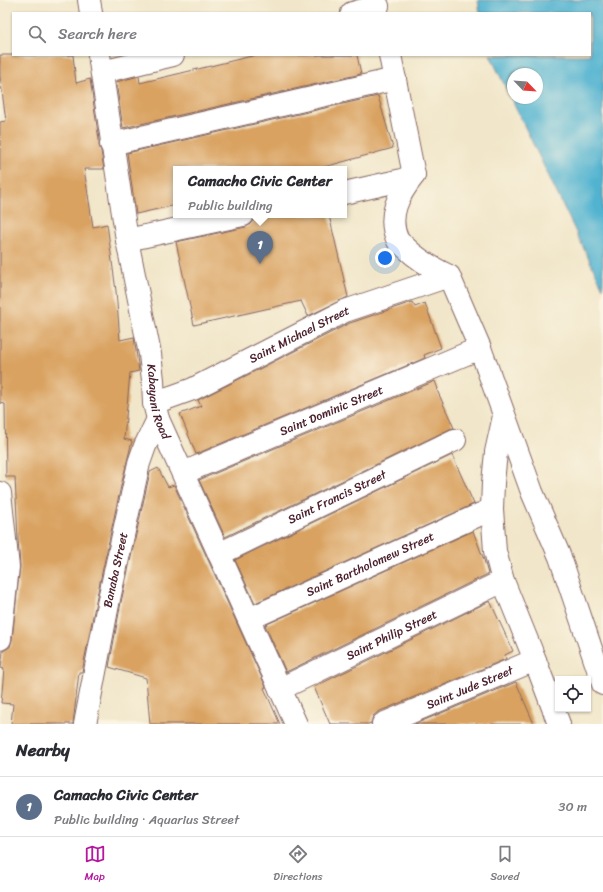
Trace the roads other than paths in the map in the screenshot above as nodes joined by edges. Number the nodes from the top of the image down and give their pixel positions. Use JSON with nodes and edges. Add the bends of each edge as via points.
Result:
{"nodes":[{"id":1,"x":89,"y":0,"type":"edge"},
{"id":2,"x":378,"y":6,"type":"edge"},
{"id":3,"x":91,"y":12,"type":"edge"},
{"id":4,"x":356,"y":12,"type":"edge"},
{"id":5,"x":164,"y":56,"type":"edge"},
{"id":6,"x":390,"y":56,"type":"edge"},
{"id":7,"x":100,"y":63,"type":"edge"},
{"id":8,"x":396,"y":79,"type":"junction"},
{"id":9,"x":111,"y":144,"type":"junction"},
{"id":10,"x":414,"y":175,"type":"junction"},
{"id":11,"x":347,"y":192,"type":"edge"},
{"id":12,"x":229,"y":218,"type":"edge"},
{"id":13,"x":127,"y":240,"type":"junction"},
{"id":14,"x":449,"y":276,"type":"junction"},
{"id":15,"x":480,"y":348,"type":"junction"},
{"id":16,"x":156,"y":411,"type":"junction"},
{"id":17,"x":504,"y":416,"type":"junction"},
{"id":18,"x":455,"y":440,"type":"dead end"},
{"id":19,"x":183,"y":473,"type":"junction"},
{"id":20,"x":0,"y":494,"type":"edge"},
{"id":21,"x":492,"y":509,"type":"junction"},
{"id":22,"x":219,"y":554,"type":"junction"},
{"id":23,"x":503,"y":581,"type":"junction"},
{"id":24,"x":249,"y":619,"type":"junction"},
{"id":25,"x":0,"y":639,"type":"edge"},
{"id":26,"x":535,"y":660,"type":"junction"},
{"id":27,"x":603,"y":684,"type":"edge"},
{"id":28,"x":280,"y":689,"type":"junction"},
{"id":29,"x":85,"y":724,"type":"edge"},
{"id":30,"x":296,"y":724,"type":"edge"},
{"id":31,"x":383,"y":724,"type":"edge"},
{"id":32,"x":559,"y":724,"type":"edge"}],
"edges":[{"from":1,"to":3,"type":"street"},
{"from":2,"to":4,"type":"street"},
{"from":5,"to":7,"type":"street"},
{"from":6,"to":8,"type":"street"},
{"from":7,"to":9,"type":"street","name":"Kabayani Road"},
{"from":8,"to":9,"type":"street"},
{"from":8,"to":10,"type":"street"},
{"from":9,"to":13,"type":"street","name":"Kabayani Road"},
{"from":10,"to":11,"type":"street"},
{"from":10,"to":14,"type":"street","via":[[403,189],[394,209],[398,241],[414,257]]},
{"from":12,"to":13,"type":"street"},
{"from":13,"to":16,"type":"street","name":"Kabayani Road","via":[[150,354]]},
{"from":14,"to":15,"type":"street"},
{"from":14,"to":16,"type":"street","name":"Saint Michael Street","via":[[345,311],[193,389]]},
{"from":15,"to":17,"type":"street"},
{"from":15,"to":19,"type":"street","name":"Saint Dominic Street"},
{"from":16,"to":19,"type":"street","name":"Kabayani Road"},
{"from":16,"to":29,"type":"street","name":"Banaba Street","via":[[139,463]]},
{"from":17,"to":21,"type":"street","via":[[496,452]]},
{"from":17,"to":27,"type":"street","via":[[532,492],[560,557]]},
{"from":18,"to":22,"type":"street","name":"Saint Francis Street"},
{"from":19,"to":22,"type":"street","name":"Kabayani Road"},
{"from":20,"to":25,"type":"street","via":[[8,567]]},
{"from":21,"to":23,"type":"street","via":[[494,551]]},
{"from":21,"to":24,"type":"street","name":"Saint Bartholomew Street"},
{"from":22,"to":24,"type":"street","name":"Kabayani Road"},
{"from":23,"to":26,"type":"street"},
{"from":23,"to":28,"type":"street","name":"Saint Philip Street"},
{"from":24,"to":28,"type":"street","name":"Kabayani Road"},
{"from":26,"to":31,"type":"street","name":"Saint Jude Street"},
{"from":26,"to":32,"type":"street"},
{"from":28,"to":30,"type":"street","name":"Kabayani Road"}]}
